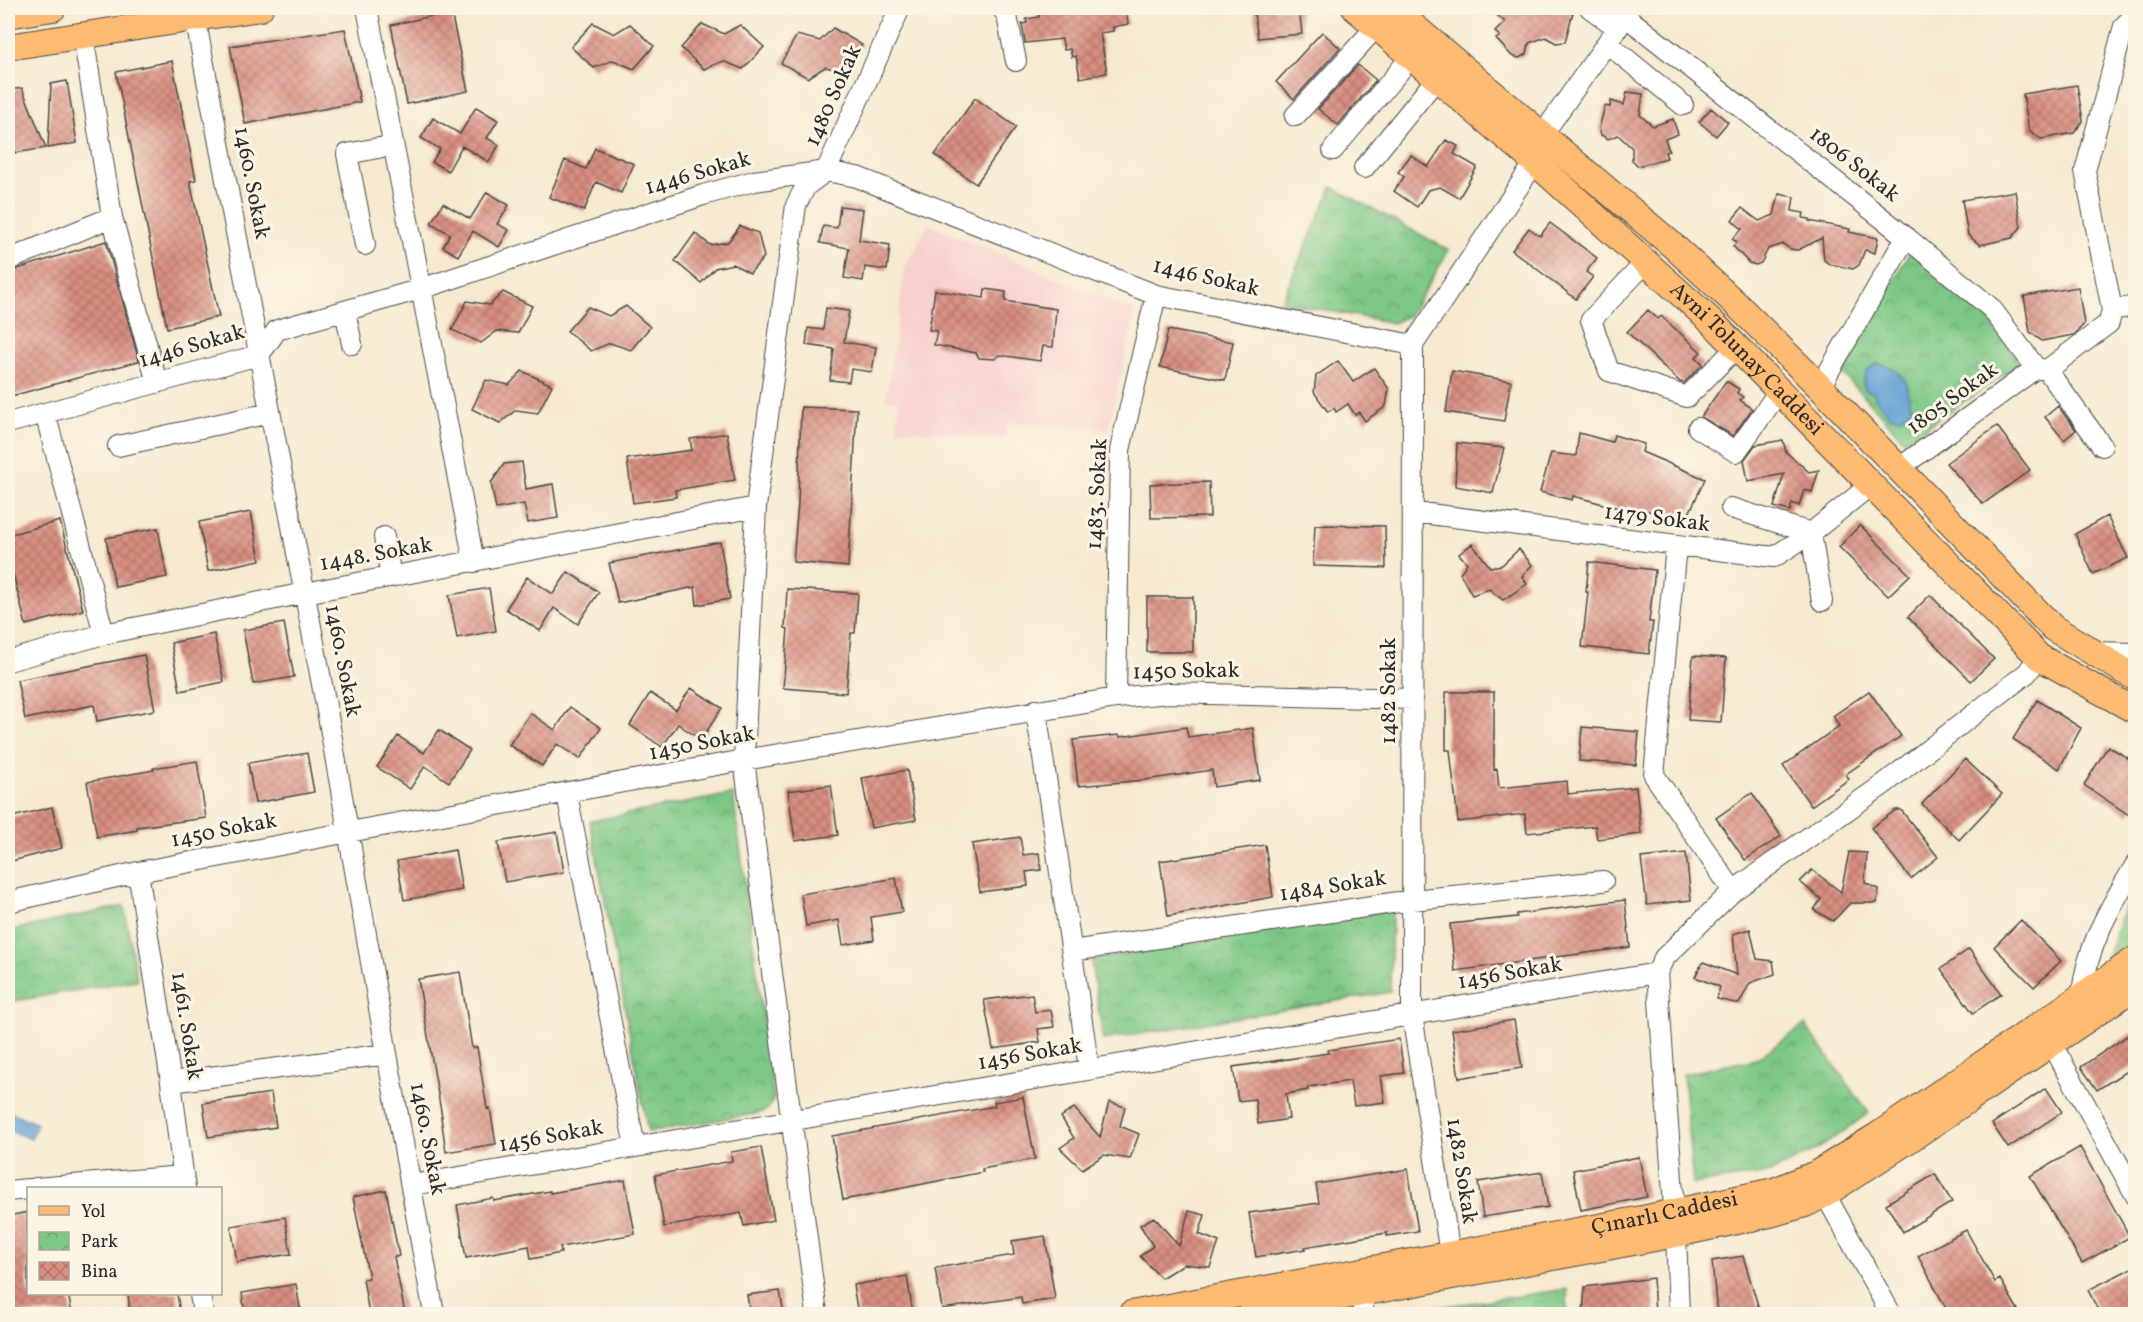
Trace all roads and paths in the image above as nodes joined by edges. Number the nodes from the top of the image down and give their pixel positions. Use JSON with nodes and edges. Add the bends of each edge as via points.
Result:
{"nodes":[{"id":1,"x":53,"y":8,"type":"edge"},
{"id":2,"x":260,"y":8,"type":"edge"},
{"id":3,"x":367,"y":8,"type":"edge"},
{"id":4,"x":900,"y":8,"type":"edge"},
{"id":5,"x":1002,"y":8,"type":"edge"},
{"id":6,"x":1355,"y":8,"type":"edge"},
{"id":7,"x":1590,"y":8,"type":"edge"},
{"id":8,"x":8,"y":15,"type":"edge"},
{"id":9,"x":195,"y":17,"type":"junction"},
{"id":10,"x":1385,"y":17,"type":"edge"},
{"id":11,"x":2136,"y":18,"type":"edge"},
{"id":12,"x":1616,"y":24,"type":"edge"},
{"id":13,"x":83,"y":35,"type":"junction"},
{"id":14,"x":8,"y":47,"type":"edge"},
{"id":15,"x":1412,"y":56,"type":"junction"},
{"id":16,"x":1016,"y":61,"type":"dead end"},
{"id":17,"x":1437,"y":78,"type":"junction"},
{"id":18,"x":1683,"y":105,"type":"dead end"},
{"id":19,"x":1295,"y":116,"type":"dead end"},
{"id":20,"x":1543,"y":134,"type":"junction"},
{"id":21,"x":393,"y":145,"type":"junction"},
{"id":22,"x":1333,"y":150,"type":"dead end"},
{"id":23,"x":1535,"y":162,"type":"junction"},
{"id":24,"x":1364,"y":168,"type":"dead end"},
{"id":25,"x":826,"y":171,"type":"junction"},
{"id":26,"x":112,"y":217,"type":"junction"},
{"id":27,"x":1906,"y":237,"type":"junction"},
{"id":28,"x":365,"y":245,"type":"dead end"},
{"id":29,"x":8,"y":260,"type":"edge"},
{"id":30,"x":1646,"y":262,"type":"junction"},
{"id":31,"x":421,"y":289,"type":"junction"},
{"id":32,"x":1156,"y":295,"type":"junction"},
{"id":33,"x":2136,"y":306,"type":"edge"},
{"id":34,"x":2112,"y":310,"type":"junction"},
{"id":35,"x":345,"y":311,"type":"junction"},
{"id":36,"x":352,"y":344,"type":"dead end"},
{"id":37,"x":1413,"y":345,"type":"junction"},
{"id":38,"x":1737,"y":347,"type":"junction"},
{"id":39,"x":259,"y":355,"type":"junction"},
{"id":40,"x":2041,"y":369,"type":"junction"},
{"id":41,"x":157,"y":383,"type":"junction"},
{"id":42,"x":1820,"y":387,"type":"junction"},
{"id":43,"x":1779,"y":391,"type":"junction"},
{"id":44,"x":45,"y":413,"type":"junction"},
{"id":45,"x":270,"y":413,"type":"junction"},
{"id":46,"x":8,"y":423,"type":"edge"},
{"id":47,"x":1698,"y":428,"type":"dead end"},
{"id":48,"x":118,"y":446,"type":"dead end"},
{"id":49,"x":2102,"y":446,"type":"dead end"},
{"id":50,"x":1899,"y":469,"type":"junction"},
{"id":51,"x":1872,"y":484,"type":"junction"},
{"id":52,"x":756,"y":507,"type":"junction"},
{"id":53,"x":1731,"y":508,"type":"dead end"},
{"id":54,"x":1413,"y":512,"type":"junction"},
{"id":55,"x":1811,"y":532,"type":"junction"},
{"id":56,"x":384,"y":537,"type":"dead end"},
{"id":57,"x":1676,"y":546,"type":"junction"},
{"id":58,"x":474,"y":562,"type":"junction"},
{"id":59,"x":392,"y":577,"type":"junction"},
{"id":60,"x":305,"y":593,"type":"junction"},
{"id":61,"x":1822,"y":601,"type":"dead end"},
{"id":62,"x":104,"y":634,"type":"junction"},
{"id":63,"x":2089,"y":651,"type":"junction"},
{"id":64,"x":2136,"y":653,"type":"edge"},
{"id":65,"x":2039,"y":657,"type":"junction"},
{"id":66,"x":8,"y":661,"type":"edge"},
{"id":67,"x":2136,"y":678,"type":"edge"},
{"id":68,"x":1116,"y":698,"type":"junction"},
{"id":69,"x":1413,"y":699,"type":"junction"},
{"id":70,"x":1036,"y":710,"type":"junction"},
{"id":71,"x":2136,"y":711,"type":"edge"},
{"id":72,"x":744,"y":760,"type":"junction"},
{"id":73,"x":567,"y":794,"type":"junction"},
{"id":74,"x":349,"y":832,"type":"junction"},
{"id":75,"x":2136,"y":864,"type":"edge"},
{"id":76,"x":138,"y":872,"type":"junction"},
{"id":77,"x":1603,"y":881,"type":"dead end"},
{"id":78,"x":1734,"y":891,"type":"junction"},
{"id":79,"x":1412,"y":900,"type":"junction"},
{"id":80,"x":8,"y":902,"type":"edge"},
{"id":81,"x":1072,"y":951,"type":"junction"},
{"id":82,"x":2136,"y":959,"type":"edge"},
{"id":83,"x":1657,"y":973,"type":"junction"},
{"id":84,"x":2136,"y":986,"type":"edge"},
{"id":85,"x":2082,"y":995,"type":"junction"},
{"id":86,"x":1412,"y":1014,"type":"junction"},
{"id":87,"x":2052,"y":1044,"type":"junction"},
{"id":88,"x":387,"y":1054,"type":"junction"},
{"id":89,"x":1089,"y":1070,"type":"junction"},
{"id":90,"x":171,"y":1082,"type":"junction"},
{"id":91,"x":793,"y":1120,"type":"junction"},
{"id":92,"x":635,"y":1147,"type":"junction"},
{"id":93,"x":184,"y":1182,"type":"edge"},
{"id":94,"x":412,"y":1185,"type":"junction"},
{"id":95,"x":60,"y":1187,"type":"edge"},
{"id":96,"x":27,"y":1189,"type":"edge"},
{"id":97,"x":8,"y":1191,"type":"edge"},
{"id":98,"x":1825,"y":1194,"type":"junction"},
{"id":99,"x":2136,"y":1196,"type":"edge"},
{"id":100,"x":1675,"y":1223,"type":"junction"},
{"id":101,"x":1450,"y":1254,"type":"junction"},
{"id":102,"x":200,"y":1295,"type":"edge"},
{"id":103,"x":1363,"y":1304,"type":"edge"},
{"id":104,"x":203,"y":1314,"type":"edge"},
{"id":105,"x":434,"y":1314,"type":"edge"},
{"id":106,"x":818,"y":1314,"type":"edge"},
{"id":107,"x":1131,"y":1314,"type":"edge"},
{"id":108,"x":1250,"y":1314,"type":"edge"},
{"id":109,"x":1679,"y":1314,"type":"edge"},
{"id":110,"x":1891,"y":1314,"type":"edge"}],
"edges":[{"from":1,"to":8,"type":"main road"},
{"from":2,"to":9,"type":"main road"},
{"from":3,"to":21,"type":"street"},
{"from":4,"to":25,"type":"street","name":"1480 Sokak"},
{"from":5,"to":16,"type":"street"},
{"from":6,"to":10,"type":"main road","name":"Avni Tolunay Caddesi"},
{"from":7,"to":12,"type":"street"},
{"from":9,"to":13,"type":"main road"},
{"from":9,"to":39,"type":"street","name":"1460. Sokak"},
{"from":10,"to":15,"type":"main road","name":"Avni Tolunay Caddesi"},
{"from":10,"to":19,"type":"street"},
{"from":10,"to":20,"type":"main road","name":"Avni Tolunay Caddesi","via":[[1448,57]]},
{"from":11,"to":34,"type":"street","via":[[2124,26],[2085,171]]},
{"from":12,"to":18,"type":"street"},
{"from":12,"to":20,"type":"street"},
{"from":12,"to":27,"type":"street","name":"1806 Sokak"},
{"from":13,"to":14,"type":"main road"},
{"from":13,"to":26,"type":"street"},
{"from":15,"to":17,"type":"main road","name":"Avni Tolunay Caddesi"},
{"from":15,"to":22,"type":"street"},
{"from":17,"to":23,"type":"main road","name":"Avni Tolunay Caddesi"},
{"from":17,"to":24,"type":"street"},
{"from":20,"to":42,"type":"main road","name":"Avni Tolunay Caddesi","via":[[1671,244]]},
{"from":21,"to":28,"type":"street","via":[[347,154]]},
{"from":21,"to":31,"type":"street"},
{"from":23,"to":30,"type":"main road","name":"Avni Tolunay Caddesi"},
{"from":23,"to":37,"type":"street"},
{"from":25,"to":31,"type":"street","name":"1446 Sokak","via":[[754,181],[703,195]]},
{"from":25,"to":32,"type":"street","name":"1446 Sokak","via":[[857,177]]},
{"from":25,"to":52,"type":"street","via":[[806,186],[796,205]]},
{"from":26,"to":29,"type":"street"},
{"from":26,"to":41,"type":"street"},
{"from":27,"to":40,"type":"street","name":"1806 Sokak","via":[[1991,308]]},
{"from":27,"to":42,"type":"street"},
{"from":30,"to":38,"type":"main road","name":"Avni Tolunay Caddesi"},
{"from":30,"to":38,"type":"street","via":[[1591,321],[1609,371],[1687,397]]},
{"from":31,"to":35,"type":"street","name":"1446 Sokak"},
{"from":31,"to":58,"type":"street"},
{"from":32,"to":37,"type":"street","name":"1446 Sokak"},
{"from":32,"to":68,"type":"street","name":"1483. Sokak","via":[[1120,450]]},
{"from":33,"to":34,"type":"street"},
{"from":34,"to":40,"type":"street","name":"1805 Sokak","via":[[2109,323]]},
{"from":35,"to":36,"type":"street"},
{"from":35,"to":39,"type":"street","name":"1446 Sokak","via":[[277,330]]},
{"from":37,"to":54,"type":"street","name":"1482 Sokak"},
{"from":38,"to":43,"type":"main road","name":"Avni Tolunay Caddesi"},
{"from":39,"to":41,"type":"street","name":"1446 Sokak"},
{"from":39,"to":45,"type":"street","name":"1460. Sokak"},
{"from":40,"to":49,"type":"street","name":"1806 Sokak"},
{"from":40,"to":50,"type":"street","name":"1805 Sokak"},
{"from":41,"to":44,"type":"street","name":"1446 Sokak"},
{"from":42,"to":50,"type":"main road","name":"Avni Tolunay Caddesi"},
{"from":43,"to":47,"type":"street","via":[[1736,452]]},
{"from":43,"to":51,"type":"main road","name":"Avni Tolunay Caddesi"},
{"from":44,"to":46,"type":"street","name":"1446 Sokak"},
{"from":44,"to":62,"type":"street"},
{"from":45,"to":48,"type":"street"},
{"from":45,"to":60,"type":"street","name":"1460. Sokak"},
{"from":50,"to":63,"type":"main road","name":"Avni Tolunay Caddesi","via":[[2054,628]]},
{"from":51,"to":55,"type":"street","name":"1479 Sokak"},
{"from":51,"to":65,"type":"main road","name":"Avni Tolunay Caddesi"},
{"from":52,"to":58,"type":"street","name":"1448. Sokak"},
{"from":52,"to":72,"type":"street"},
{"from":53,"to":55,"type":"street"},
{"from":54,"to":57,"type":"street","name":"1479 Sokak"},
{"from":54,"to":69,"type":"street","name":"1482 Sokak"},
{"from":55,"to":57,"type":"street","name":"1479 Sokak","via":[[1774,557]]},
{"from":55,"to":61,"type":"street"},
{"from":56,"to":59,"type":"street"},
{"from":57,"to":78,"type":"street","via":[[1654,775]]},
{"from":58,"to":59,"type":"street","name":"1448. Sokak"},
{"from":59,"to":60,"type":"street","name":"1448. Sokak"},
{"from":60,"to":62,"type":"street","name":"1448. Sokak"},
{"from":60,"to":74,"type":"street","name":"1460. Sokak"},
{"from":62,"to":66,"type":"street","name":"1448. Sokak"},
{"from":63,"to":64,"type":"street"},
{"from":63,"to":67,"type":"main road","name":"Avni Tolunay Caddesi"},
{"from":65,"to":71,"type":"main road","name":"Avni Tolunay Caddesi"},
{"from":65,"to":78,"type":"street","via":[[2026,673],[1884,784]]},
{"from":68,"to":69,"type":"street","name":"1450 Sokak","via":[[1169,693]]},
{"from":68,"to":70,"type":"street","name":"1450 Sokak"},
{"from":69,"to":79,"type":"street","name":"1482 Sokak"},
{"from":70,"to":72,"type":"street","name":"1450 Sokak"},
{"from":70,"to":81,"type":"street"},
{"from":72,"to":73,"type":"street","name":"1450 Sokak"},
{"from":72,"to":91,"type":"street"},
{"from":73,"to":74,"type":"street","name":"1450 Sokak"},
{"from":73,"to":92,"type":"street"},
{"from":74,"to":76,"type":"street","name":"1450 Sokak"},
{"from":74,"to":88,"type":"street","name":"1460. Sokak"},
{"from":75,"to":85,"type":"street","via":[[2092,945]]},
{"from":76,"to":80,"type":"street","name":"1450 Sokak"},
{"from":76,"to":90,"type":"street","name":"1461. Sokak"},
{"from":77,"to":79,"type":"street","name":"1484 Sokak"},
{"from":78,"to":83,"type":"street","via":[[1664,958]]},
{"from":79,"to":81,"type":"street","name":"1484 Sokak"},
{"from":79,"to":86,"type":"street","name":"1482 Sokak"},
{"from":81,"to":89,"type":"street"},
{"from":82,"to":85,"type":"main road","name":"Çınarlı Caddesi"},
{"from":83,"to":86,"type":"street","name":"1456 Sokak"},
{"from":83,"to":100,"type":"street"},
{"from":84,"to":87,"type":"main road","name":"Çınarlı Caddesi"},
{"from":85,"to":100,"type":"main road","name":"Çınarlı Caddesi","via":[[1887,1130],[1816,1174]]},
{"from":86,"to":89,"type":"street","name":"1456 Sokak"},
{"from":86,"to":101,"type":"street","name":"1482 Sokak"},
{"from":87,"to":98,"type":"main road","name":"Çınarlı Caddesi"},
{"from":87,"to":99,"type":"street"},
{"from":88,"to":90,"type":"street"},
{"from":88,"to":94,"type":"street","name":"1460. Sokak"},
{"from":89,"to":91,"type":"street","name":"1456 Sokak"},
{"from":90,"to":93,"type":"street","name":"1461. Sokak"},
{"from":91,"to":92,"type":"street","name":"1456 Sokak"},
{"from":91,"to":106,"type":"street"},
{"from":92,"to":94,"type":"street","name":"1456 Sokak"},
{"from":93,"to":95,"type":"street"},
{"from":94,"to":105,"type":"street","name":"1460. Sokak"},
{"from":96,"to":97,"type":"street"},
{"from":98,"to":100,"type":"main road","name":"Çınarlı Caddesi","via":[[1770,1214]]},
{"from":98,"to":110,"type":"street"},
{"from":100,"to":101,"type":"main road","name":"Çınarlı Caddesi"},
{"from":100,"to":103,"type":"main road","name":"Çınarlı Caddesi"},
{"from":100,"to":109,"type":"street"},
{"from":101,"to":107,"type":"main road","name":"Çınarlı Caddesi"},
{"from":102,"to":104,"type":"street"},
{"from":103,"to":108,"type":"main road","name":"Çınarlı Caddesi"}]}
